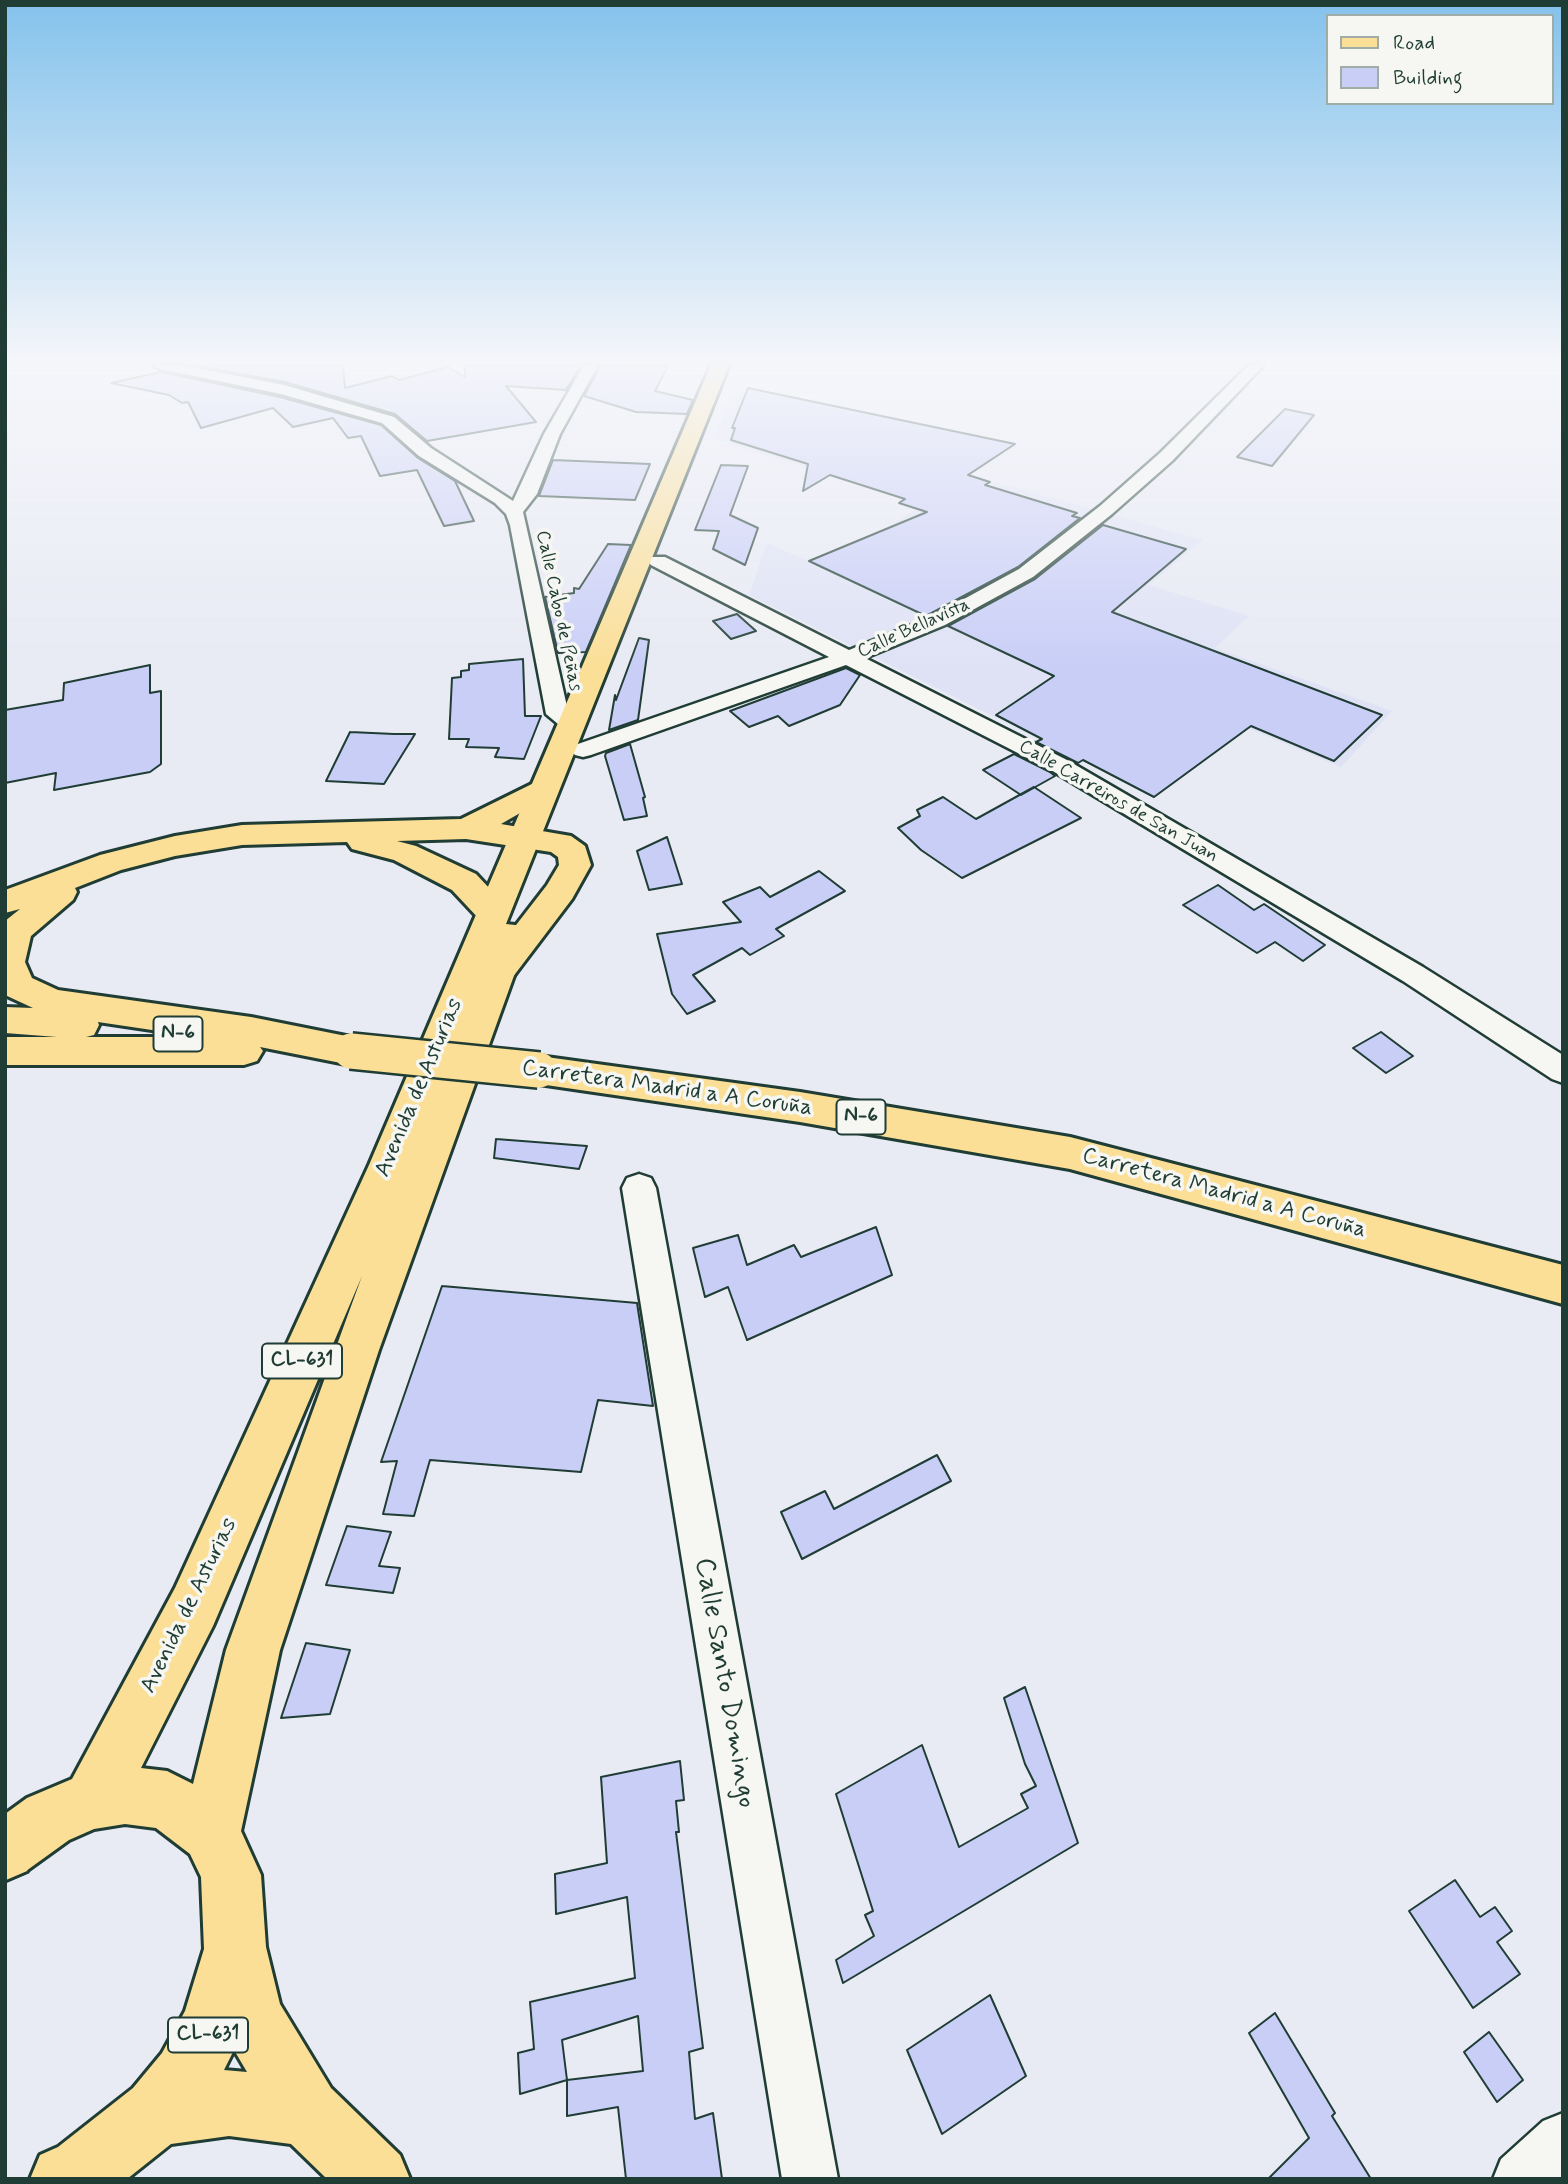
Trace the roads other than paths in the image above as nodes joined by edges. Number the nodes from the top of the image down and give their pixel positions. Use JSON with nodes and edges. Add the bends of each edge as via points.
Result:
{"nodes":[{"id":1,"x":447,"y":467,"type":"edge"},
{"id":2,"x":539,"y":467,"type":"edge"},
{"id":3,"x":681,"y":467,"type":"edge"},
{"id":4,"x":695,"y":467,"type":"edge"},
{"id":5,"x":1154,"y":467,"type":"edge"},
{"id":6,"x":514,"y":512,"type":"junction"},
{"id":7,"x":658,"y":561,"type":"junction"},
{"id":8,"x":849,"y":657,"type":"junction"},
{"id":9,"x":577,"y":737,"type":"junction"},
{"id":10,"x":544,"y":787,"type":"junction"},
{"id":11,"x":466,"y":829,"type":"junction"},
{"id":12,"x":323,"y":834,"type":"junction"},
{"id":13,"x":527,"y":837,"type":"junction"},
{"id":14,"x":111,"y":862,"type":"junction"},
{"id":15,"x":478,"y":898,"type":"junction"},
{"id":16,"x":5,"y":902,"type":"edge"},
{"id":17,"x":5,"y":1020,"type":"edge"},
{"id":18,"x":5,"y":1051,"type":"edge"},
{"id":19,"x":351,"y":1051,"type":"junction"},
{"id":20,"x":1563,"y":1071,"type":"edge"},
{"id":21,"x":639,"y":1188,"type":"dead end"},
{"id":22,"x":1563,"y":1285,"type":"edge"},
{"id":23,"x":93,"y":1800,"type":"junction"},
{"id":24,"x":211,"y":1833,"type":"junction"},
{"id":25,"x":5,"y":1850,"type":"edge"},
{"id":26,"x":235,"y":1947,"type":"junction"},
{"id":27,"x":157,"y":2112,"type":"junction"},
{"id":28,"x":307,"y":2112,"type":"junction"},
{"id":29,"x":1563,"y":2141,"type":"edge"},
{"id":30,"x":74,"y":2177,"type":"edge"},
{"id":31,"x":376,"y":2179,"type":"edge"},
{"id":32,"x":810,"y":2179,"type":"edge"},
{"id":33,"x":1521,"y":2179,"type":"edge"}],
"edges":[{"from":1,"to":6,"type":"street","name":"Calle Cabo de Peñas","via":[[501,499]]},
{"from":2,"to":6,"type":"street","via":[[528,494]]},
{"from":3,"to":9,"type":"main road","name":"Avenida de Asturias"},
{"from":4,"to":7,"type":"main road","name":"Avenida de Asturias"},
{"from":5,"to":8,"type":"street","name":"Calle Bellavista","via":[[1026,573],[938,621]]},
{"from":6,"to":9,"type":"street","name":"Calle Cabo de Peñas","via":[[557,714]]},
{"from":7,"to":8,"type":"street","name":"Calle Carreiros de San Juan"},
{"from":7,"to":9,"type":"main road","name":"Avenida de Asturias"},
{"from":8,"to":9,"type":"street","name":"Calle Bellavista"},
{"from":8,"to":20,"type":"street","name":"Calle Carreiros de San Juan","via":[[1059,765],[1413,974]]},
{"from":9,"to":10,"type":"main road","name":"Avenida de Asturias"},
{"from":9,"to":13,"type":"main road","name":"Avenida de Asturias"},
{"from":10,"to":11,"type":"main road"},
{"from":10,"to":13,"type":"main road","name":"Avenida de Asturias"},
{"from":11,"to":12,"type":"main road"},
{"from":11,"to":13,"type":"main road"},
{"from":12,"to":14,"type":"main road","via":[[220,838]]},
{"from":12,"to":15,"type":"main road","via":[[405,853]]},
{"from":13,"to":15,"type":"main road","name":"Avenida de Asturias"},
{"from":13,"to":24,"type":"main road","name":"Avenida de Asturias","number":"CL-631","via":[[497,974],[356,1350],[253,1650]]},
{"from":14,"to":16,"type":"main road"},
{"from":14,"to":19,"type":"main road","via":[[53,896],[15,931],[8,962],[17,986],[52,1002],[251,1031]]},
{"from":15,"to":23,"type":"main road","name":"Avenida de Asturias","number":"CL-631","via":[[389,1165],[194,1607]]},
{"from":17,"to":19,"type":"main road","name":"Carretera Madrid a A Coruña","number":"N-6"},
{"from":18,"to":19,"type":"main road"},
{"from":19,"to":22,"type":"main road","name":"Carretera Madrid a A Coruña","number":"N-6","bridge":true,"via":[[540,1070],[800,1107],[1070,1153]]},
{"from":21,"to":32,"type":"street","name":"Calle Santo Domingo"},
{"from":23,"to":24,"type":"main road","number":"CL-631","via":[[125,1795],[167,1800]]},
{"from":23,"to":25,"type":"main road","number":"CL-631","via":[[48,1819]]},
{"from":24,"to":26,"type":"main road","number":"CL-631","via":[[231,1875]]},
{"from":26,"to":27,"type":"main road","number":"CL-631","via":[[209,2033],[185,2076]]},
{"from":26,"to":28,"type":"main road","via":[[251,2017]]},
{"from":27,"to":28,"type":"main road","via":[[229,2103]]},
{"from":27,"to":30,"type":"main road","number":"CL-631"},
{"from":28,"to":31,"type":"main road"},
{"from":29,"to":33,"type":"street"}]}
